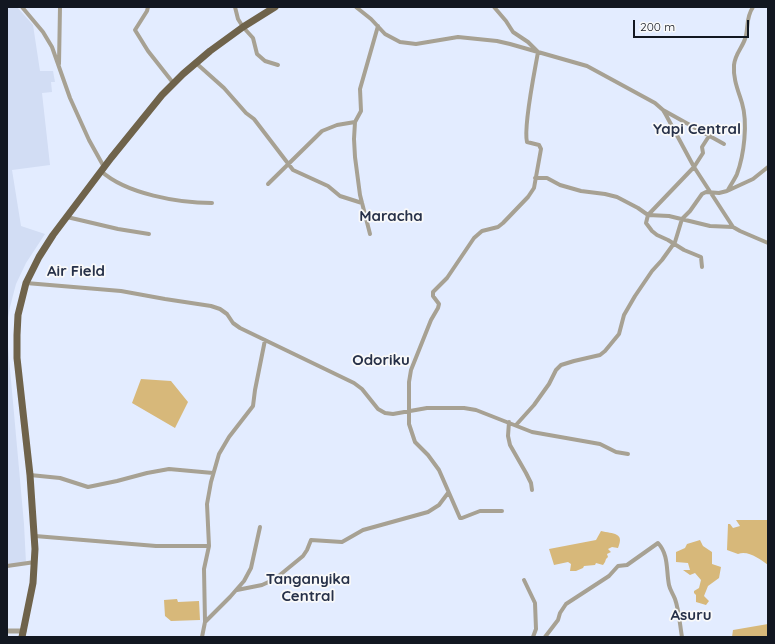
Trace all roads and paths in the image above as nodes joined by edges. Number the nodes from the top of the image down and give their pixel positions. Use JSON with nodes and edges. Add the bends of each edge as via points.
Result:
{"nodes":[{"id":1,"x":22,"y":7,"type":"edge"},
{"id":2,"x":60,"y":7,"type":"edge"},
{"id":3,"x":148,"y":7,"type":"edge"},
{"id":4,"x":235,"y":7,"type":"edge"},
{"id":5,"x":275,"y":7,"type":"edge"},
{"id":6,"x":356,"y":7,"type":"edge"},
{"id":7,"x":494,"y":7,"type":"edge"},
{"id":8,"x":753,"y":7,"type":"edge"},
{"id":9,"x":378,"y":26,"type":"junction"},
{"id":10,"x":243,"y":27,"type":"junction"},
{"id":11,"x":538,"y":52,"type":"junction"},
{"id":12,"x":196,"y":63,"type":"junction"},
{"id":13,"x":278,"y":65,"type":"dead end"},
{"id":14,"x":59,"y":66,"type":"junction"},
{"id":15,"x":174,"y":84,"type":"junction"},
{"id":16,"x":663,"y":110,"type":"junction"},
{"id":17,"x":355,"y":122,"type":"junction"},
{"id":18,"x":709,"y":136,"type":"junction"},
{"id":19,"x":724,"y":144,"type":"dead end"},
{"id":20,"x":288,"y":163,"type":"junction"},
{"id":21,"x":694,"y":167,"type":"junction"},
{"id":22,"x":768,"y":167,"type":"edge"},
{"id":23,"x":103,"y":169,"type":"junction"},
{"id":24,"x":535,"y":178,"type":"junction"},
{"id":25,"x":268,"y":184,"type":"dead end"},
{"id":26,"x":727,"y":190,"type":"junction"},
{"id":27,"x":711,"y":193,"type":"junction"},
{"id":28,"x":212,"y":203,"type":"dead end"},
{"id":29,"x":362,"y":203,"type":"junction"},
{"id":30,"x":67,"y":216,"type":"junction"},
{"id":31,"x":648,"y":216,"type":"junction"},
{"id":32,"x":682,"y":219,"type":"junction"},
{"id":33,"x":733,"y":227,"type":"junction"},
{"id":34,"x":149,"y":234,"type":"dead end"},
{"id":35,"x":370,"y":234,"type":"dead end"},
{"id":36,"x":674,"y":243,"type":"junction"},
{"id":37,"x":768,"y":243,"type":"edge"},
{"id":38,"x":702,"y":266,"type":"dead end"},
{"id":39,"x":26,"y":283,"type":"junction"},
{"id":40,"x":265,"y":340,"type":"junction"},
{"id":41,"x":409,"y":411,"type":"junction"},
{"id":42,"x":509,"y":422,"type":"junction"},
{"id":43,"x":516,"y":425,"type":"junction"},
{"id":44,"x":628,"y":454,"type":"dead end"},
{"id":45,"x":213,"y":473,"type":"junction"},
{"id":46,"x":30,"y":475,"type":"junction"},
{"id":47,"x":532,"y":490,"type":"dead end"},
{"id":48,"x":448,"y":493,"type":"junction"},
{"id":49,"x":502,"y":511,"type":"dead end"},
{"id":50,"x":260,"y":528,"type":"dead end"},
{"id":51,"x":35,"y":536,"type":"junction"},
{"id":52,"x":209,"y":546,"type":"junction"},
{"id":53,"x":35,"y":562,"type":"junction"},
{"id":54,"x":7,"y":566,"type":"edge"},
{"id":55,"x":524,"y":580,"type":"dead end"},
{"id":56,"x":237,"y":590,"type":"junction"},
{"id":57,"x":205,"y":622,"type":"junction"},
{"id":58,"x":7,"y":631,"type":"edge"},
{"id":59,"x":23,"y":634,"type":"edge"},
{"id":60,"x":202,"y":637,"type":"edge"},
{"id":61,"x":533,"y":637,"type":"edge"},
{"id":62,"x":545,"y":637,"type":"edge"},
{"id":63,"x":682,"y":637,"type":"edge"}],
"edges":[{"from":1,"to":14,"type":"street","via":[[44,32]]},
{"from":2,"to":14,"type":"street"},
{"from":3,"to":15,"type":"street","via":[[135,30]]},
{"from":4,"to":10,"type":"street"},
{"from":5,"to":10,"type":"main road"},
{"from":6,"to":9,"type":"street"},
{"from":7,"to":11,"type":"street","via":[[513,32]]},
{"from":8,"to":26,"type":"street","via":[[748,16],[745,40],[734,63],[735,81],[744,109],[744,131],[739,168]]},
{"from":9,"to":11,"type":"street","via":[[394,40],[405,43],[423,43],[458,37],[497,41]]},
{"from":9,"to":17,"type":"street","via":[[360,90],[361,111]]},
{"from":10,"to":12,"type":"main road"},
{"from":10,"to":13,"type":"street","via":[[252,38],[257,54],[265,61]]},
{"from":11,"to":16,"type":"street","via":[[594,69]]},
{"from":11,"to":24,"type":"street","via":[[526,136],[528,142],[539,145],[541,149]]},
{"from":12,"to":15,"type":"main road"},
{"from":12,"to":20,"type":"street","via":[[254,119]]},
{"from":14,"to":23,"type":"street","via":[[64,84]]},
{"from":15,"to":23,"type":"main road","via":[[162,95]]},
{"from":16,"to":18,"type":"street"},
{"from":16,"to":21,"type":"street"},
{"from":17,"to":20,"type":"street","via":[[322,131]]},
{"from":17,"to":29,"type":"street","via":[[355,157]]},
{"from":18,"to":19,"type":"street"},
{"from":18,"to":21,"type":"street","via":[[702,147],[703,153]]},
{"from":20,"to":25,"type":"street"},
{"from":20,"to":29,"type":"street","via":[[299,173],[328,186],[340,196]]},
{"from":21,"to":27,"type":"street"},
{"from":21,"to":31,"type":"street"},
{"from":22,"to":26,"type":"street","via":[[753,179]]},
{"from":23,"to":28,"type":"street","via":[[108,178],[141,192],[177,201]]},
{"from":23,"to":30,"type":"main road"},
{"from":24,"to":31,"type":"street","via":[[546,178],[580,191],[617,197]]},
{"from":24,"to":41,"type":"street","via":[[535,186],[528,197],[498,227],[482,231],[474,238],[447,278],[433,292],[438,307],[411,370]]},
{"from":26,"to":27,"type":"street"},
{"from":27,"to":32,"type":"street","via":[[702,194]]},
{"from":27,"to":33,"type":"street"},
{"from":29,"to":35,"type":"street"},
{"from":30,"to":34,"type":"street"},
{"from":30,"to":39,"type":"main road","via":[[39,257]]},
{"from":31,"to":32,"type":"street","via":[[663,215]]},
{"from":31,"to":36,"type":"street","via":[[646,223],[652,231]]},
{"from":32,"to":33,"type":"street","via":[[710,226]]},
{"from":32,"to":36,"type":"street"},
{"from":33,"to":37,"type":"street"},
{"from":36,"to":38,"type":"street","via":[[701,257]]},
{"from":36,"to":43,"type":"street","via":[[635,296],[624,315],[618,334],[603,354],[561,366],[556,370],[534,405]]},
{"from":39,"to":40,"type":"street","via":[[121,291],[211,306],[227,314],[240,328]]},
{"from":39,"to":46,"type":"main road","via":[[18,315],[17,358]]},
{"from":40,"to":41,"type":"street","via":[[354,383],[385,413]]},
{"from":40,"to":45,"type":"street","via":[[253,406],[229,437],[219,454]]},
{"from":41,"to":42,"type":"street","via":[[439,407],[464,408]]},
{"from":41,"to":48,"type":"street","via":[[413,439],[435,464]]},
{"from":42,"to":43,"type":"street"},
{"from":42,"to":47,"type":"street","via":[[510,445],[526,472]]},
{"from":43,"to":44,"type":"street","via":[[532,432],[600,444],[616,452]]},
{"from":45,"to":46,"type":"street","via":[[169,469],[88,487],[60,478]]},
{"from":45,"to":52,"type":"street","via":[[207,504]]},
{"from":46,"to":51,"type":"main road"},
{"from":48,"to":49,"type":"street","via":[[460,518],[480,511]]},
{"from":48,"to":56,"type":"street","via":[[439,505],[428,512],[363,530],[342,542],[311,540],[303,556],[275,578],[262,585]]},
{"from":50,"to":56,"type":"street","via":[[251,568]]},
{"from":51,"to":52,"type":"street","via":[[156,546]]},
{"from":51,"to":53,"type":"main road"},
{"from":52,"to":57,"type":"street","via":[[204,569]]},
{"from":53,"to":54,"type":"street"},
{"from":53,"to":59,"type":"main road"},
{"from":55,"to":61,"type":"street","via":[[535,603],[536,629]]},
{"from":56,"to":57,"type":"street"},
{"from":57,"to":60,"type":"street"},
{"from":58,"to":59,"type":"street"},
{"from":62,"to":63,"type":"street","via":[[566,604],[609,576],[618,566],[627,565],[658,543],[664,552],[668,583],[675,600]]}]}
